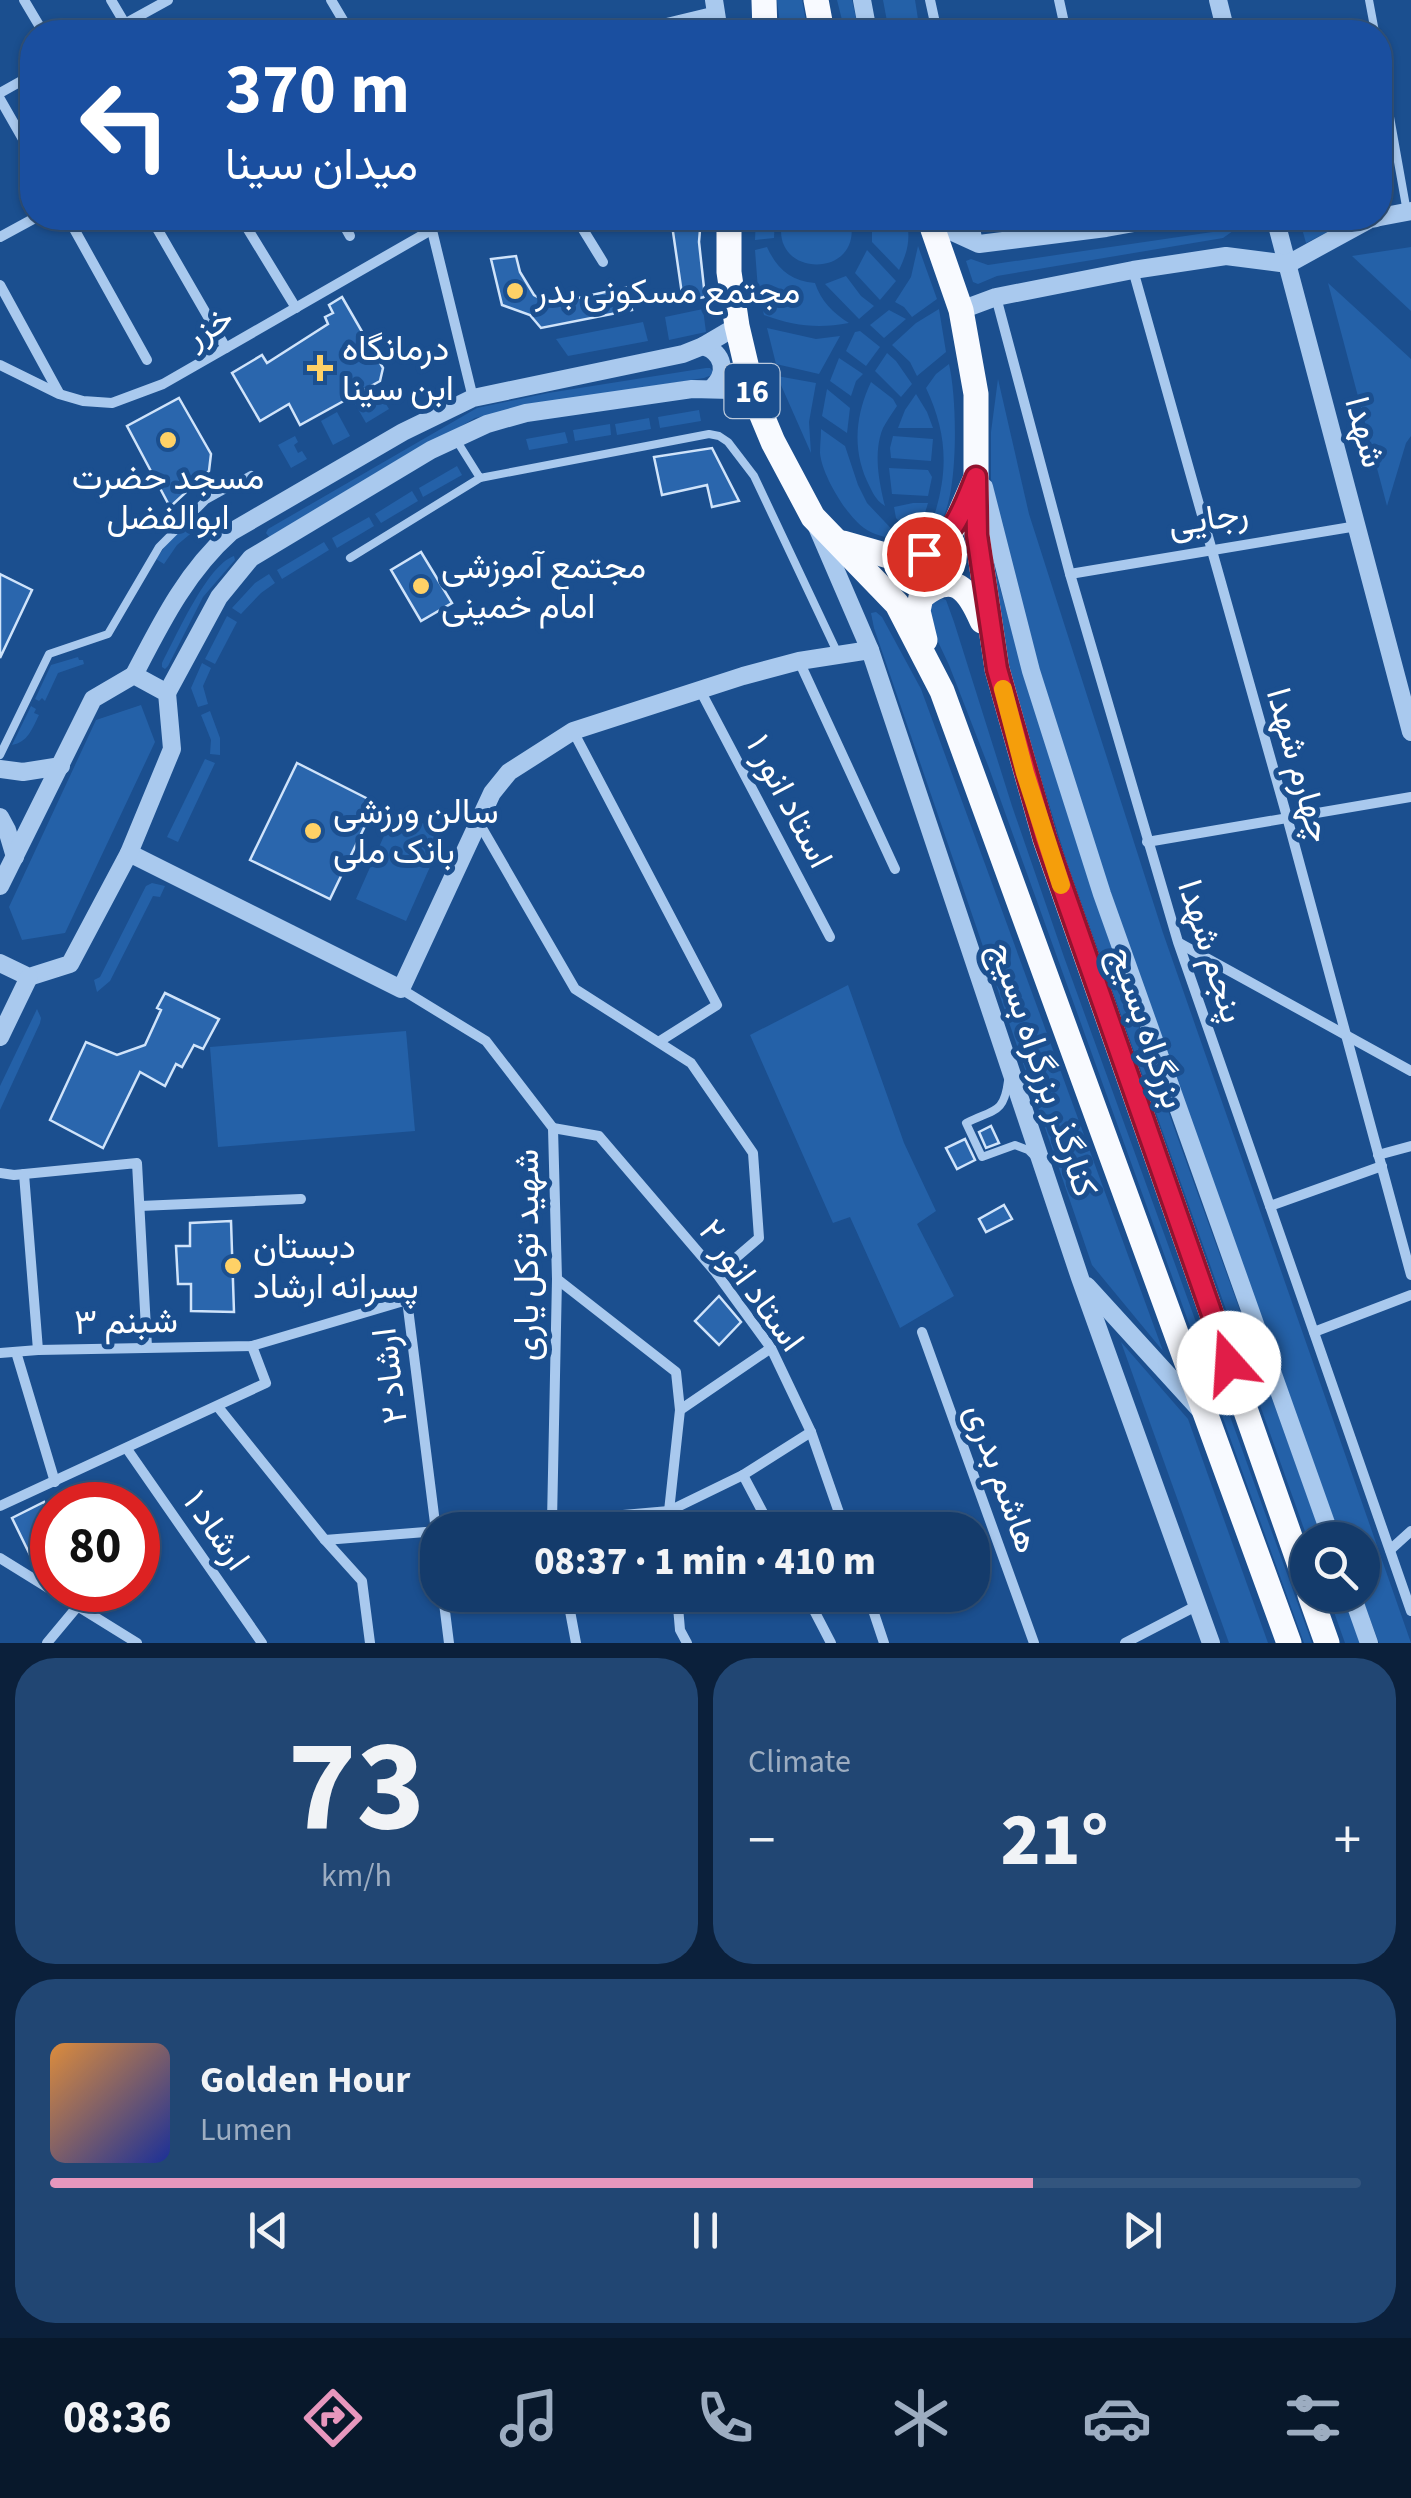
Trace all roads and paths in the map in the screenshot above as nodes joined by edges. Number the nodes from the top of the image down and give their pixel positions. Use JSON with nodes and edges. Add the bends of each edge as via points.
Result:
{"nodes":[{"id":1,"x":168,"y":0,"type":"edge"},
{"id":2,"x":715,"y":6,"type":"edge"},
{"id":3,"x":139,"y":20,"type":"edge"},
{"id":4,"x":669,"y":20,"type":"edge"},
{"id":5,"x":0,"y":96,"type":"edge"},
{"id":6,"x":1392,"y":123,"type":"edge"},
{"id":7,"x":20,"y":134,"type":"edge"},
{"id":8,"x":1409,"y":211,"type":"edge"},
{"id":9,"x":75,"y":230,"type":"edge"},
{"id":10,"x":158,"y":230,"type":"edge"},
{"id":11,"x":250,"y":230,"type":"edge"},
{"id":12,"x":347,"y":230,"type":"edge"},
{"id":13,"x":421,"y":230,"type":"edge"},
{"id":14,"x":432,"y":230,"type":"edge"},
{"id":15,"x":583,"y":230,"type":"edge"},
{"id":16,"x":729,"y":230,"type":"edge"},
{"id":17,"x":933,"y":230,"type":"edge"},
{"id":18,"x":950,"y":230,"type":"edge"},
{"id":19,"x":976,"y":230,"type":"edge"},
{"id":20,"x":1063,"y":230,"type":"edge"},
{"id":21,"x":1278,"y":230,"type":"edge"},
{"id":22,"x":1351,"y":230,"type":"edge"},
{"id":23,"x":350,"y":236,"type":"dead end"},
{"id":24,"x":979,"y":244,"type":"junction"},
{"id":25,"x":603,"y":262,"type":"dead end"},
{"id":26,"x":1288,"y":264,"type":"junction"},
{"id":27,"x":1133,"y":270,"type":"junction"},
{"id":28,"x":0,"y":284,"type":"edge"},
{"id":29,"x":996,"y":298,"type":"junction"},
{"id":30,"x":296,"y":308,"type":"junction"},
{"id":31,"x":961,"y":310,"type":"junction"},
{"id":32,"x":736,"y":326,"type":"junction"},
{"id":33,"x":703,"y":346,"type":"junction"},
{"id":34,"x":226,"y":348,"type":"junction"},
{"id":35,"x":147,"y":360,"type":"dead end"},
{"id":36,"x":0,"y":365,"type":"edge"},
{"id":37,"x":712,"y":388,"type":"junction"},
{"id":38,"x":60,"y":394,"type":"junction"},
{"id":39,"x":753,"y":394,"type":"junction"},
{"id":40,"x":473,"y":398,"type":"junction"},
{"id":41,"x":455,"y":438,"type":"junction"},
{"id":42,"x":976,"y":467,"type":"junction"},
{"id":43,"x":251,"y":475,"type":"dead end"},
{"id":44,"x":480,"y":478,"type":"junction"},
{"id":45,"x":813,"y":517,"type":"junction"},
{"id":46,"x":1357,"y":526,"type":"junction"},
{"id":47,"x":231,"y":532,"type":"junction"},
{"id":48,"x":838,"y":542,"type":"junction"},
{"id":49,"x":1210,"y":550,"type":"junction"},
{"id":50,"x":251,"y":558,"type":"junction"},
{"id":51,"x":350,"y":558,"type":"dead end"},
{"id":52,"x":1070,"y":574,"type":"junction"},
{"id":53,"x":870,"y":650,"type":"junction"},
{"id":54,"x":838,"y":654,"type":"junction"},
{"id":55,"x":800,"y":661,"type":"junction"},
{"id":56,"x":997,"y":669,"type":"junction"},
{"id":57,"x":134,"y":675,"type":"junction"},
{"id":58,"x":700,"y":690,"type":"junction"},
{"id":59,"x":942,"y":691,"type":"junction"},
{"id":60,"x":167,"y":694,"type":"junction"},
{"id":61,"x":573,"y":731,"type":"junction"},
{"id":62,"x":1411,"y":732,"type":"edge"},
{"id":63,"x":0,"y":755,"type":"edge"},
{"id":64,"x":61,"y":766,"type":"junction"},
{"id":65,"x":0,"y":769,"type":"edge"},
{"id":66,"x":1411,"y":797,"type":"edge"},
{"id":67,"x":0,"y":817,"type":"edge"},
{"id":68,"x":1287,"y":817,"type":"junction"},
{"id":69,"x":480,"y":823,"type":"junction"},
{"id":70,"x":1147,"y":842,"type":"junction"},
{"id":71,"x":129,"y":853,"type":"junction"},
{"id":72,"x":15,"y":857,"type":"junction"},
{"id":73,"x":895,"y":869,"type":"dead end"},
{"id":74,"x":0,"y":886,"type":"edge"},
{"id":75,"x":830,"y":937,"type":"dead end"},
{"id":76,"x":1178,"y":942,"type":"junction"},
{"id":77,"x":0,"y":963,"type":"edge"},
{"id":78,"x":29,"y":977,"type":"junction"},
{"id":79,"x":401,"y":989,"type":"junction"},
{"id":80,"x":1346,"y":1034,"type":"junction"},
{"id":81,"x":0,"y":1037,"type":"edge"},
{"id":82,"x":660,"y":1041,"type":"junction"},
{"id":83,"x":1411,"y":1071,"type":"edge"},
{"id":84,"x":1010,"y":1072,"type":"junction"},
{"id":85,"x":553,"y":1128,"type":"junction"},
{"id":86,"x":1411,"y":1146,"type":"edge"},
{"id":87,"x":1380,"y":1161,"type":"junction"},
{"id":88,"x":1043,"y":1166,"type":"junction"},
{"id":89,"x":0,"y":1174,"type":"edge"},
{"id":90,"x":24,"y":1174,"type":"junction"},
{"id":91,"x":300,"y":1199,"type":"dead end"},
{"id":92,"x":140,"y":1206,"type":"junction"},
{"id":93,"x":1270,"y":1206,"type":"junction"},
{"id":94,"x":717,"y":1274,"type":"junction"},
{"id":95,"x":1411,"y":1275,"type":"edge"},
{"id":96,"x":557,"y":1278,"type":"junction"},
{"id":97,"x":1080,"y":1278,"type":"junction"},
{"id":98,"x":1411,"y":1295,"type":"edge"},
{"id":99,"x":922,"y":1332,"type":"dead end"},
{"id":100,"x":1314,"y":1332,"type":"junction"},
{"id":101,"x":252,"y":1346,"type":"junction"},
{"id":102,"x":147,"y":1348,"type":"junction"},
{"id":103,"x":771,"y":1348,"type":"junction"},
{"id":104,"x":38,"y":1350,"type":"junction"},
{"id":105,"x":16,"y":1352,"type":"junction"},
{"id":106,"x":0,"y":1353,"type":"edge"},
{"id":107,"x":218,"y":1406,"type":"junction"},
{"id":108,"x":680,"y":1410,"type":"junction"},
{"id":109,"x":1206,"y":1418,"type":"junction"},
{"id":110,"x":811,"y":1432,"type":"junction"},
{"id":111,"x":127,"y":1450,"type":"junction"},
{"id":112,"x":744,"y":1475,"type":"junction"},
{"id":113,"x":55,"y":1482,"type":"joint"},
{"id":114,"x":30,"y":1493,"type":"edge"},
{"id":115,"x":0,"y":1506,"type":"edge"},
{"id":116,"x":670,"y":1511,"type":"junction"},
{"id":117,"x":434,"y":1512,"type":"edge"},
{"id":118,"x":553,"y":1512,"type":"edge"},
{"id":119,"x":662,"y":1512,"type":"edge"},
{"id":120,"x":763,"y":1512,"type":"edge"},
{"id":121,"x":839,"y":1512,"type":"edge"},
{"id":122,"x":1326,"y":1522,"type":"edge"},
{"id":123,"x":1411,"y":1530,"type":"edge"},
{"id":124,"x":420,"y":1532,"type":"edge"},
{"id":125,"x":1290,"y":1538,"type":"edge"},
{"id":126,"x":324,"y":1540,"type":"junction"},
{"id":127,"x":1390,"y":1550,"type":"junction"},
{"id":128,"x":0,"y":1558,"type":"edge"},
{"id":129,"x":30,"y":1577,"type":"edge"},
{"id":130,"x":1198,"y":1605,"type":"junction"},
{"id":131,"x":1411,"y":1611,"type":"edge"},
{"id":132,"x":72,"y":1612,"type":"edge"},
{"id":133,"x":87,"y":1612,"type":"edge"},
{"id":134,"x":445,"y":1612,"type":"edge"},
{"id":135,"x":570,"y":1612,"type":"edge"},
{"id":136,"x":678,"y":1612,"type":"edge"},
{"id":137,"x":815,"y":1612,"type":"edge"},
{"id":138,"x":874,"y":1612,"type":"edge"},
{"id":139,"x":1316,"y":1612,"type":"edge"},
{"id":140,"x":1358,"y":1612,"type":"edge"},
{"id":141,"x":47,"y":1643,"type":"edge"},
{"id":142,"x":136,"y":1643,"type":"edge"},
{"id":143,"x":262,"y":1643,"type":"edge"},
{"id":144,"x":370,"y":1643,"type":"edge"},
{"id":145,"x":448,"y":1643,"type":"edge"},
{"id":146,"x":576,"y":1643,"type":"edge"},
{"id":147,"x":688,"y":1643,"type":"edge"},
{"id":148,"x":831,"y":1643,"type":"edge"},
{"id":149,"x":884,"y":1643,"type":"edge"},
{"id":150,"x":1034,"y":1643,"type":"edge"},
{"id":151,"x":1125,"y":1643,"type":"edge"},
{"id":152,"x":1211,"y":1643,"type":"edge"},
{"id":153,"x":1289,"y":1643,"type":"edge"},
{"id":154,"x":1327,"y":1643,"type":"edge"},
{"id":155,"x":1369,"y":1643,"type":"edge"}],
"edges":[{"from":1,"to":3,"type":"street"},
{"from":2,"to":4,"type":"street"},
{"from":5,"to":7,"type":"street"},
{"from":6,"to":8,"type":"lane"},
{"from":9,"to":35,"type":"street"},
{"from":10,"to":34,"type":"street"},
{"from":11,"to":30,"type":"street"},
{"from":12,"to":23,"type":"street"},
{"from":13,"to":30,"type":"street","name":"خزر"},
{"from":14,"to":40,"type":"street"},
{"from":15,"to":25,"type":"street"},
{"from":16,"to":32,"type":"highway","number":"16"},
{"from":17,"to":31,"type":"highway","number":"16"},
{"from":18,"to":24,"type":"street"},
{"from":19,"to":24,"type":"street"},
{"from":20,"to":24,"type":"street"},
{"from":21,"to":26,"type":"street"},
{"from":22,"to":26,"type":"street"},
{"from":26,"to":27,"type":"street","via":[[1226,256]]},
{"from":26,"to":46,"type":"street","name":"شهدا"},
{"from":27,"to":29,"type":"street"},
{"from":27,"to":49,"type":"street","name":"چهارم شهدا"},
{"from":28,"to":38,"type":"street"},
{"from":29,"to":31,"type":"street"},
{"from":29,"to":52,"type":"street","name":"پنجم شهدا"},
{"from":30,"to":34,"type":"street","name":"خزر"},
{"from":31,"to":42,"type":"highway","number":"16","via":[[976,394]]},
{"from":32,"to":33,"type":"street"},
{"from":32,"to":39,"type":"highway","number":"16"},
{"from":33,"to":37,"type":"street","via":[[722,365]]},
{"from":33,"to":40,"type":"street"},
{"from":34,"to":38,"type":"street","name":"خزر","via":[[163,384],[112,403]]},
{"from":36,"to":38,"type":"street","name":"خزر"},
{"from":37,"to":39,"type":"street"},
{"from":37,"to":41,"type":"street","via":[[526,413]]},
{"from":39,"to":45,"type":"highway","number":"16"},
{"from":40,"to":47,"type":"street"},
{"from":41,"to":44,"type":"lane"},
{"from":41,"to":50,"type":"street"},
{"from":42,"to":48,"type":"highway","number":"16","via":[[954,525],[924,554],[899,559]]},
{"from":42,"to":56,"type":"highway","name":"بزرگراه بسیج","number":"16","via":[[977,535]]},
{"from":42,"to":122,"type":"street","via":[[1102,894]]},
{"from":43,"to":63,"type":"lane","via":[[206,500],[160,547],[108,634],[49,654]]},
{"from":44,"to":51,"type":"lane"},
{"from":44,"to":54,"type":"lane","via":[[720,436],[754,476]]},
{"from":45,"to":48,"type":"highway","number":"16"},
{"from":45,"to":53,"type":"street","name":"کنارگذر بزرگراه بسیج"},
{"from":46,"to":49,"type":"street","name":"رجایی"},
{"from":46,"to":62,"type":"street","name":"شهدا"},
{"from":47,"to":50,"type":"street"},
{"from":47,"to":57,"type":"street","via":[[171,604]]},
{"from":48,"to":59,"type":"highway","number":"16","via":[[897,604]]},
{"from":49,"to":52,"type":"street","name":"رجایی"},
{"from":49,"to":68,"type":"street","name":"چهارم شهدا"},
{"from":50,"to":60,"type":"street","via":[[219,597]]},
{"from":52,"to":70,"type":"street","name":"پنجم شهدا"},
{"from":53,"to":54,"type":"street"},
{"from":53,"to":84,"type":"street","name":"کنارگذر بزرگراه بسیج"},
{"from":54,"to":55,"type":"street"},
{"from":55,"to":58,"type":"street"},
{"from":55,"to":73,"type":"street"},
{"from":56,"to":59,"type":"highway","via":[[971,597],[941,584],[921,597],[918,612]]},
{"from":56,"to":125,"type":"highway","name":"بزرگراه بسیج","number":"16","via":[[1045,838]]},
{"from":57,"to":60,"type":"street"},
{"from":57,"to":64,"type":"street","via":[[93,699]]},
{"from":58,"to":61,"type":"street"},
{"from":58,"to":75,"type":"street","name":"استاد انور ۱"},
{"from":59,"to":109,"type":"highway","number":"16"},
{"from":60,"to":71,"type":"street","via":[[172,749]]},
{"from":61,"to":69,"type":"street","via":[[509,772]]},
{"from":61,"to":82,"type":"street","via":[[717,1005]]},
{"from":64,"to":65,"type":"street"},
{"from":64,"to":72,"type":"street"},
{"from":66,"to":68,"type":"street"},
{"from":67,"to":72,"type":"street"},
{"from":68,"to":70,"type":"street"},
{"from":68,"to":80,"type":"street","name":"چهارم شهدا"},
{"from":69,"to":79,"type":"street"},
{"from":69,"to":82,"type":"street","via":[[575,989]]},
{"from":70,"to":76,"type":"street","name":"پنجم شهدا"},
{"from":71,"to":78,"type":"street","via":[[70,964]]},
{"from":71,"to":79,"type":"street"},
{"from":72,"to":74,"type":"street"},
{"from":76,"to":80,"type":"street"},
{"from":76,"to":93,"type":"street","name":"پنجم شهدا"},
{"from":77,"to":78,"type":"street"},
{"from":78,"to":81,"type":"street"},
{"from":79,"to":85,"type":"street","name":"شهید توکل یاری","via":[[486,1041]]},
{"from":80,"to":83,"type":"street"},
{"from":80,"to":87,"type":"street","name":"چهارم شهدا"},
{"from":82,"to":94,"type":"street","via":[[691,1063],[753,1153],[759,1238]]},
{"from":84,"to":88,"type":"street","name":"کنارگذر بزرگراه بسیج"},
{"from":84,"to":88,"type":"lane","via":[[1001,1106],[966,1122],[982,1158],[1015,1145]]},
{"from":85,"to":94,"type":"street","name":"استاد انور ۲","via":[[598,1136]]},
{"from":85,"to":96,"type":"street","name":"شهید توکل یاری"},
{"from":86,"to":87,"type":"street"},
{"from":87,"to":93,"type":"street"},
{"from":87,"to":95,"type":"street","name":"چهارم شهدا"},
{"from":88,"to":97,"type":"street","name":"کنارگذر بزرگراه بسیج"},
{"from":89,"to":90,"type":"street"},
{"from":90,"to":92,"type":"street","via":[[137,1163]]},
{"from":90,"to":104,"type":"street"},
{"from":91,"to":92,"type":"street"},
{"from":92,"to":102,"type":"street"},
{"from":93,"to":100,"type":"street","name":"پنجم شهدا"},
{"from":94,"to":103,"type":"street","name":"استاد انور ۲"},
{"from":96,"to":108,"type":"street","via":[[676,1372]]},
{"from":96,"to":118,"type":"street","name":"شهید توکل یاری"},
{"from":97,"to":109,"type":"street"},
{"from":97,"to":130,"type":"street","name":"کنارگذر بزرگراه بسیج"},
{"from":98,"to":100,"type":"street"},
{"from":99,"to":150,"type":"street","name":"هاشم بدری"},
{"from":100,"to":127,"type":"street","name":"پنجم شهدا"},
{"from":101,"to":102,"type":"street","name":"شبنم ۳"},
{"from":101,"to":107,"type":"street","via":[[266,1383]]},
{"from":101,"to":117,"type":"street","name":"ارشاد ۲","via":[[407,1300]]},
{"from":102,"to":104,"type":"street","name":"شبنم ۳"},
{"from":103,"to":108,"type":"street"},
{"from":103,"to":110,"type":"street","name":"استاد انور ۲"},
{"from":104,"to":105,"type":"street","name":"شبنم ۳"},
{"from":105,"to":106,"type":"street","name":"شبنم ۳"},
{"from":105,"to":113,"type":"street"},
{"from":107,"to":111,"type":"street"},
{"from":107,"to":126,"type":"street"},
{"from":108,"to":116,"type":"street"},
{"from":109,"to":153,"type":"highway","number":"16"},
{"from":110,"to":112,"type":"street"},
{"from":110,"to":121,"type":"street","name":"استاد انور ۲"},
{"from":111,"to":113,"type":"street"},
{"from":111,"to":143,"type":"street","name":"ارشاد ۱"},
{"from":112,"to":116,"type":"street"},
{"from":112,"to":120,"type":"street"},
{"from":114,"to":115,"type":"street"},
{"from":116,"to":119,"type":"street"},
{"from":123,"to":127,"type":"street"},
{"from":124,"to":126,"type":"street"},
{"from":126,"to":144,"type":"street","via":[[362,1581]]},
{"from":127,"to":131,"type":"street","name":"پنجم شهدا"},
{"from":128,"to":129,"type":"street"},
{"from":130,"to":151,"type":"street"},
{"from":130,"to":152,"type":"street","name":"کنارگذر بزرگراه بسیج"},
{"from":132,"to":141,"type":"street"},
{"from":133,"to":142,"type":"street"},
{"from":134,"to":145,"type":"street"},
{"from":135,"to":146,"type":"street"},
{"from":136,"to":147,"type":"street"},
{"from":137,"to":148,"type":"street"},
{"from":138,"to":149,"type":"street"},
{"from":139,"to":154,"type":"highway","name":"بزرگراه بسیج","number":"16"},
{"from":140,"to":155,"type":"street"}]}
